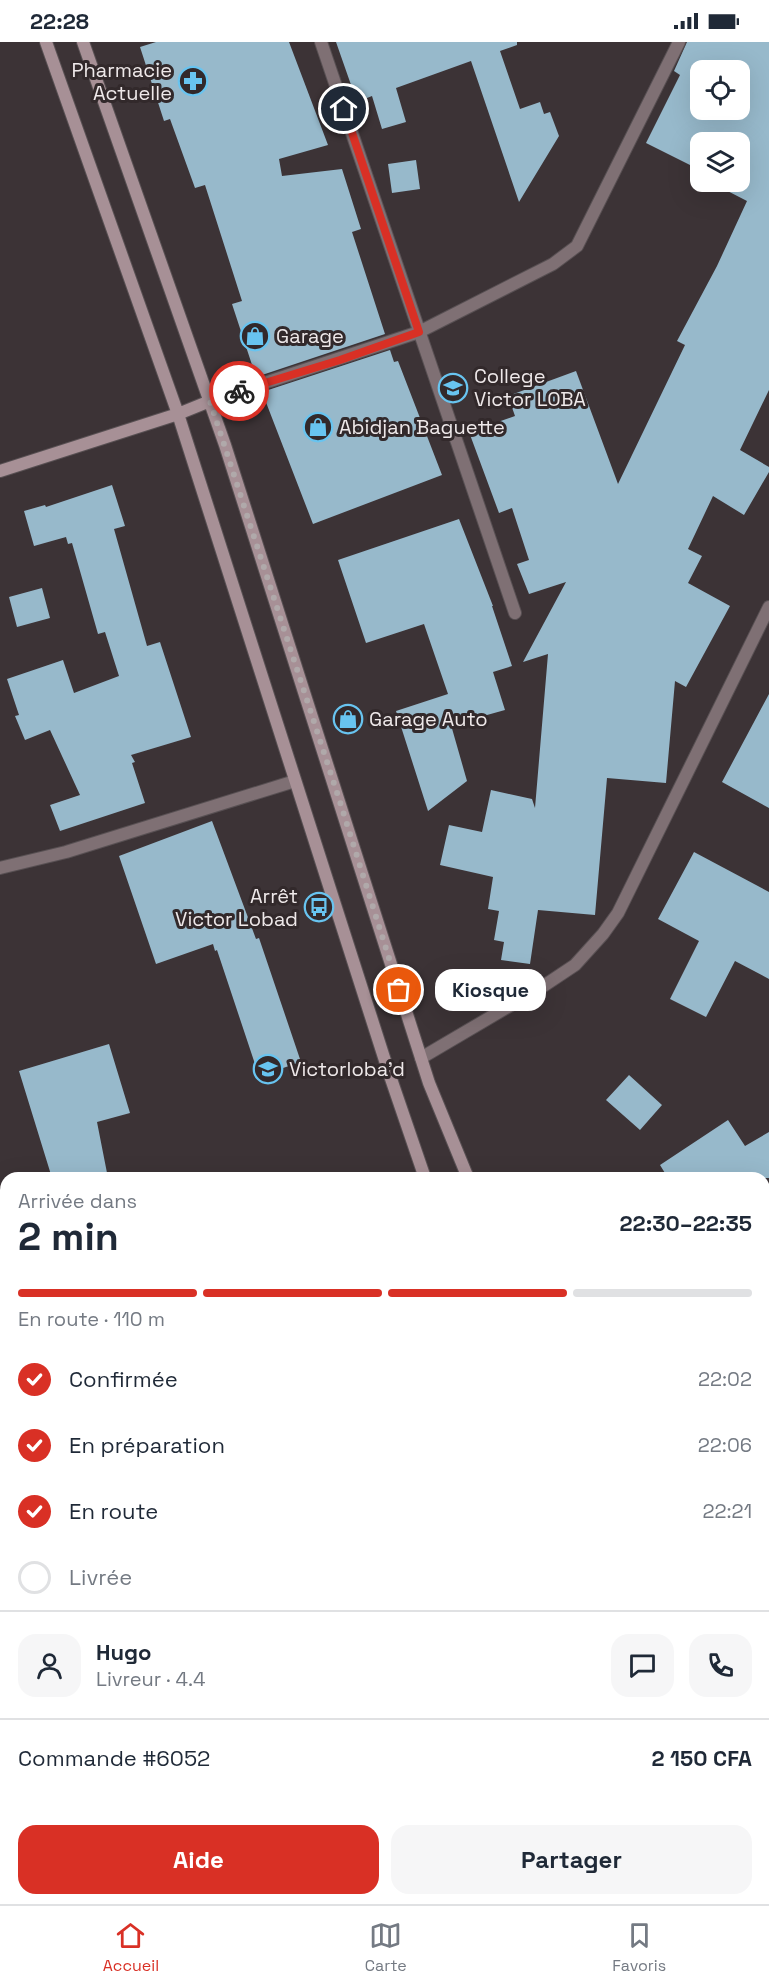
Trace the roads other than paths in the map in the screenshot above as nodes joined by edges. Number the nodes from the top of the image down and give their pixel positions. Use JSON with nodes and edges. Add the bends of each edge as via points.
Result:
{"nodes":[{"id":1,"x":46,"y":42,"type":"edge"},
{"id":2,"x":83,"y":42,"type":"edge"},
{"id":3,"x":321,"y":42,"type":"edge"},
{"id":4,"x":679,"y":42,"type":"edge"},
{"id":5,"x":419,"y":332,"type":"junction"},
{"id":6,"x":210,"y":401,"type":"junction"},
{"id":7,"x":178,"y":414,"type":"junction"},
{"id":8,"x":0,"y":471,"type":"edge"},
{"id":9,"x":769,"y":608,"type":"edge"},
{"id":10,"x":515,"y":613,"type":"dead end"},
{"id":11,"x":295,"y":781,"type":"junction"},
{"id":12,"x":0,"y":868,"type":"edge"},
{"id":13,"x":421,"y":1058,"type":"junction"},
{"id":14,"x":423,"y":1172,"type":"edge"},
{"id":15,"x":466,"y":1172,"type":"edge"}],
"edges":[{"from":1,"to":7,"type":"main road"},
{"from":2,"to":6,"type":"main road"},
{"from":3,"to":5,"type":"street"},
{"from":4,"to":5,"type":"street","via":[[577,246],[553,264]]},
{"from":5,"to":6,"type":"street"},
{"from":5,"to":10,"type":"street"},
{"from":6,"to":7,"type":"main road"},
{"from":6,"to":13,"type":"main road"},
{"from":7,"to":8,"type":"main road"},
{"from":7,"to":11,"type":"main road"},
{"from":9,"to":13,"type":"street","via":[[618,913],[603,934],[575,965]]},
{"from":11,"to":12,"type":"street","via":[[66,852]]},
{"from":11,"to":14,"type":"main road"},
{"from":13,"to":15,"type":"main road"}]}
